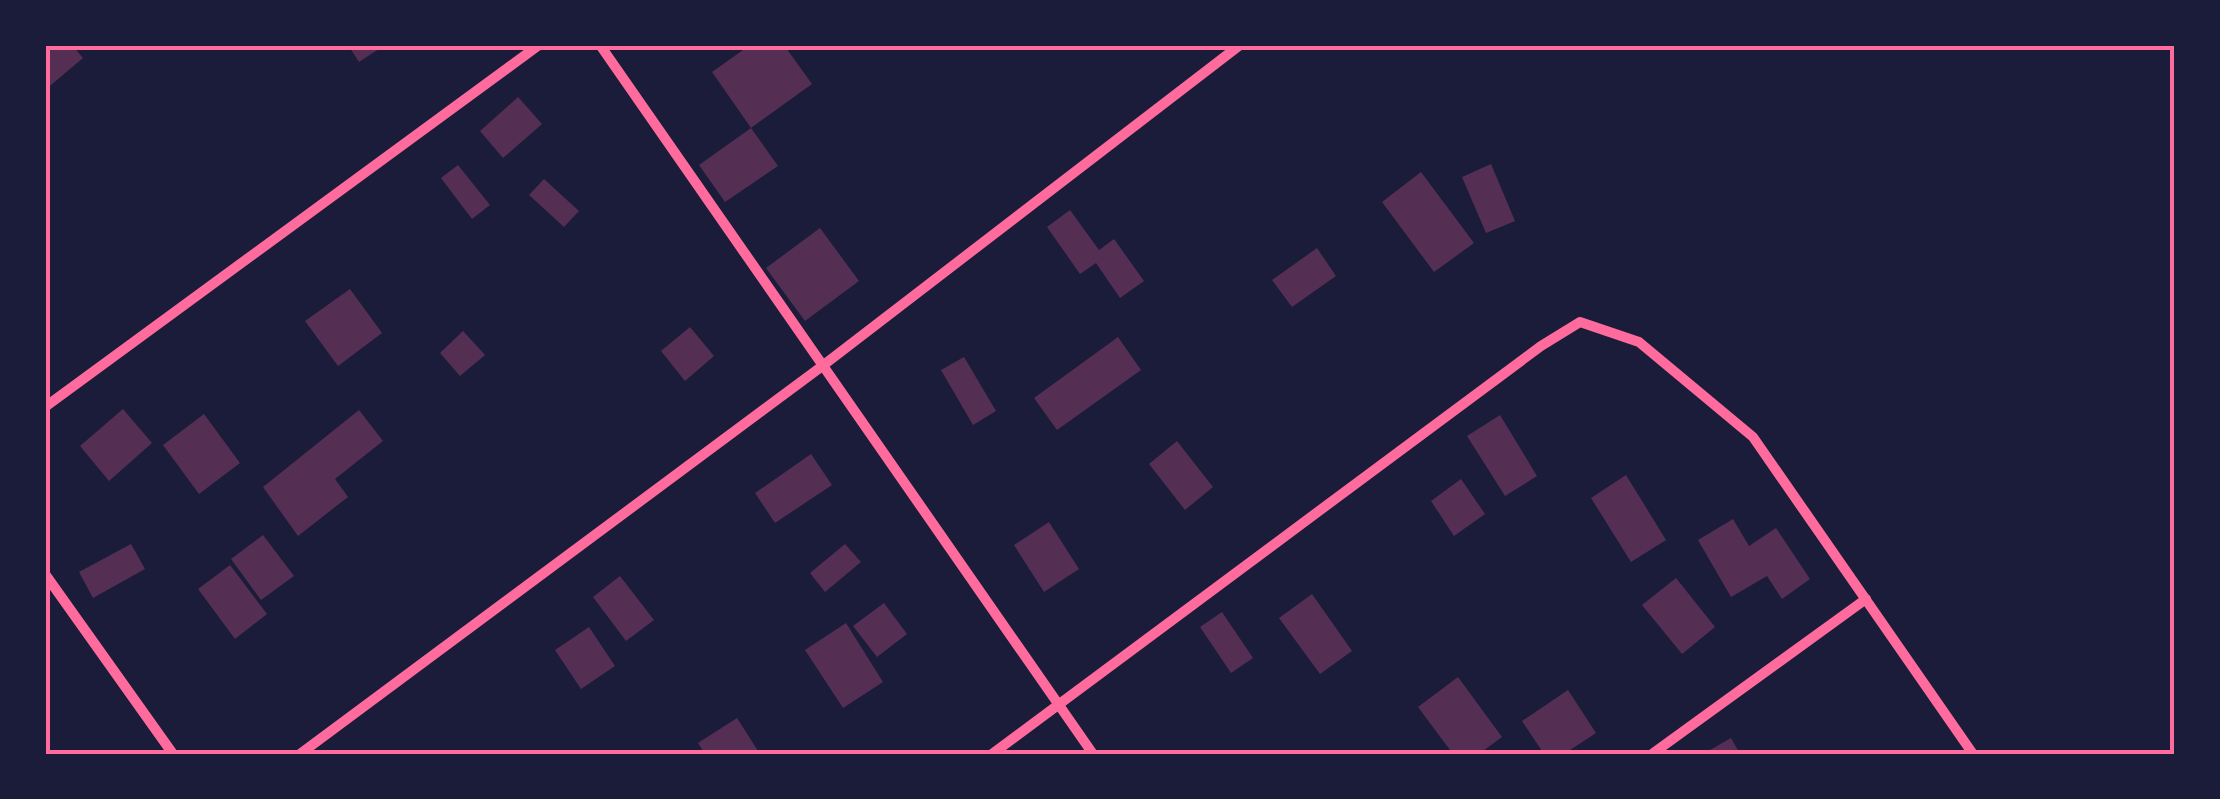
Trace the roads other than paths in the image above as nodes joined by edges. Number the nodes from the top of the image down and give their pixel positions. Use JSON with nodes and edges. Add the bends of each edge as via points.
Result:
{"nodes":[{"id":1,"x":539,"y":45,"type":"edge"},
{"id":2,"x":600,"y":45,"type":"edge"},
{"id":3,"x":1240,"y":45,"type":"edge"},
{"id":4,"x":821,"y":367,"type":"junction"},
{"id":5,"x":45,"y":407,"type":"edge"},
{"id":6,"x":45,"y":574,"type":"edge"},
{"id":7,"x":1866,"y":599,"type":"junction"},
{"id":8,"x":1059,"y":706,"type":"junction"},
{"id":9,"x":173,"y":754,"type":"edge"},
{"id":10,"x":300,"y":754,"type":"edge"},
{"id":11,"x":992,"y":754,"type":"edge"},
{"id":12,"x":1093,"y":754,"type":"edge"},
{"id":13,"x":1652,"y":754,"type":"edge"},
{"id":14,"x":1973,"y":754,"type":"edge"}],
"edges":[{"from":1,"to":5,"type":"street"},
{"from":2,"to":4,"type":"street"},
{"from":3,"to":4,"type":"street"},
{"from":4,"to":8,"type":"street"},
{"from":4,"to":10,"type":"street"},
{"from":6,"to":9,"type":"street"},
{"from":7,"to":8,"type":"street","via":[[1753,437],[1639,342],[1580,322]]},
{"from":7,"to":13,"type":"street"},
{"from":7,"to":14,"type":"street"},
{"from":8,"to":11,"type":"street"},
{"from":8,"to":12,"type":"street"}]}
